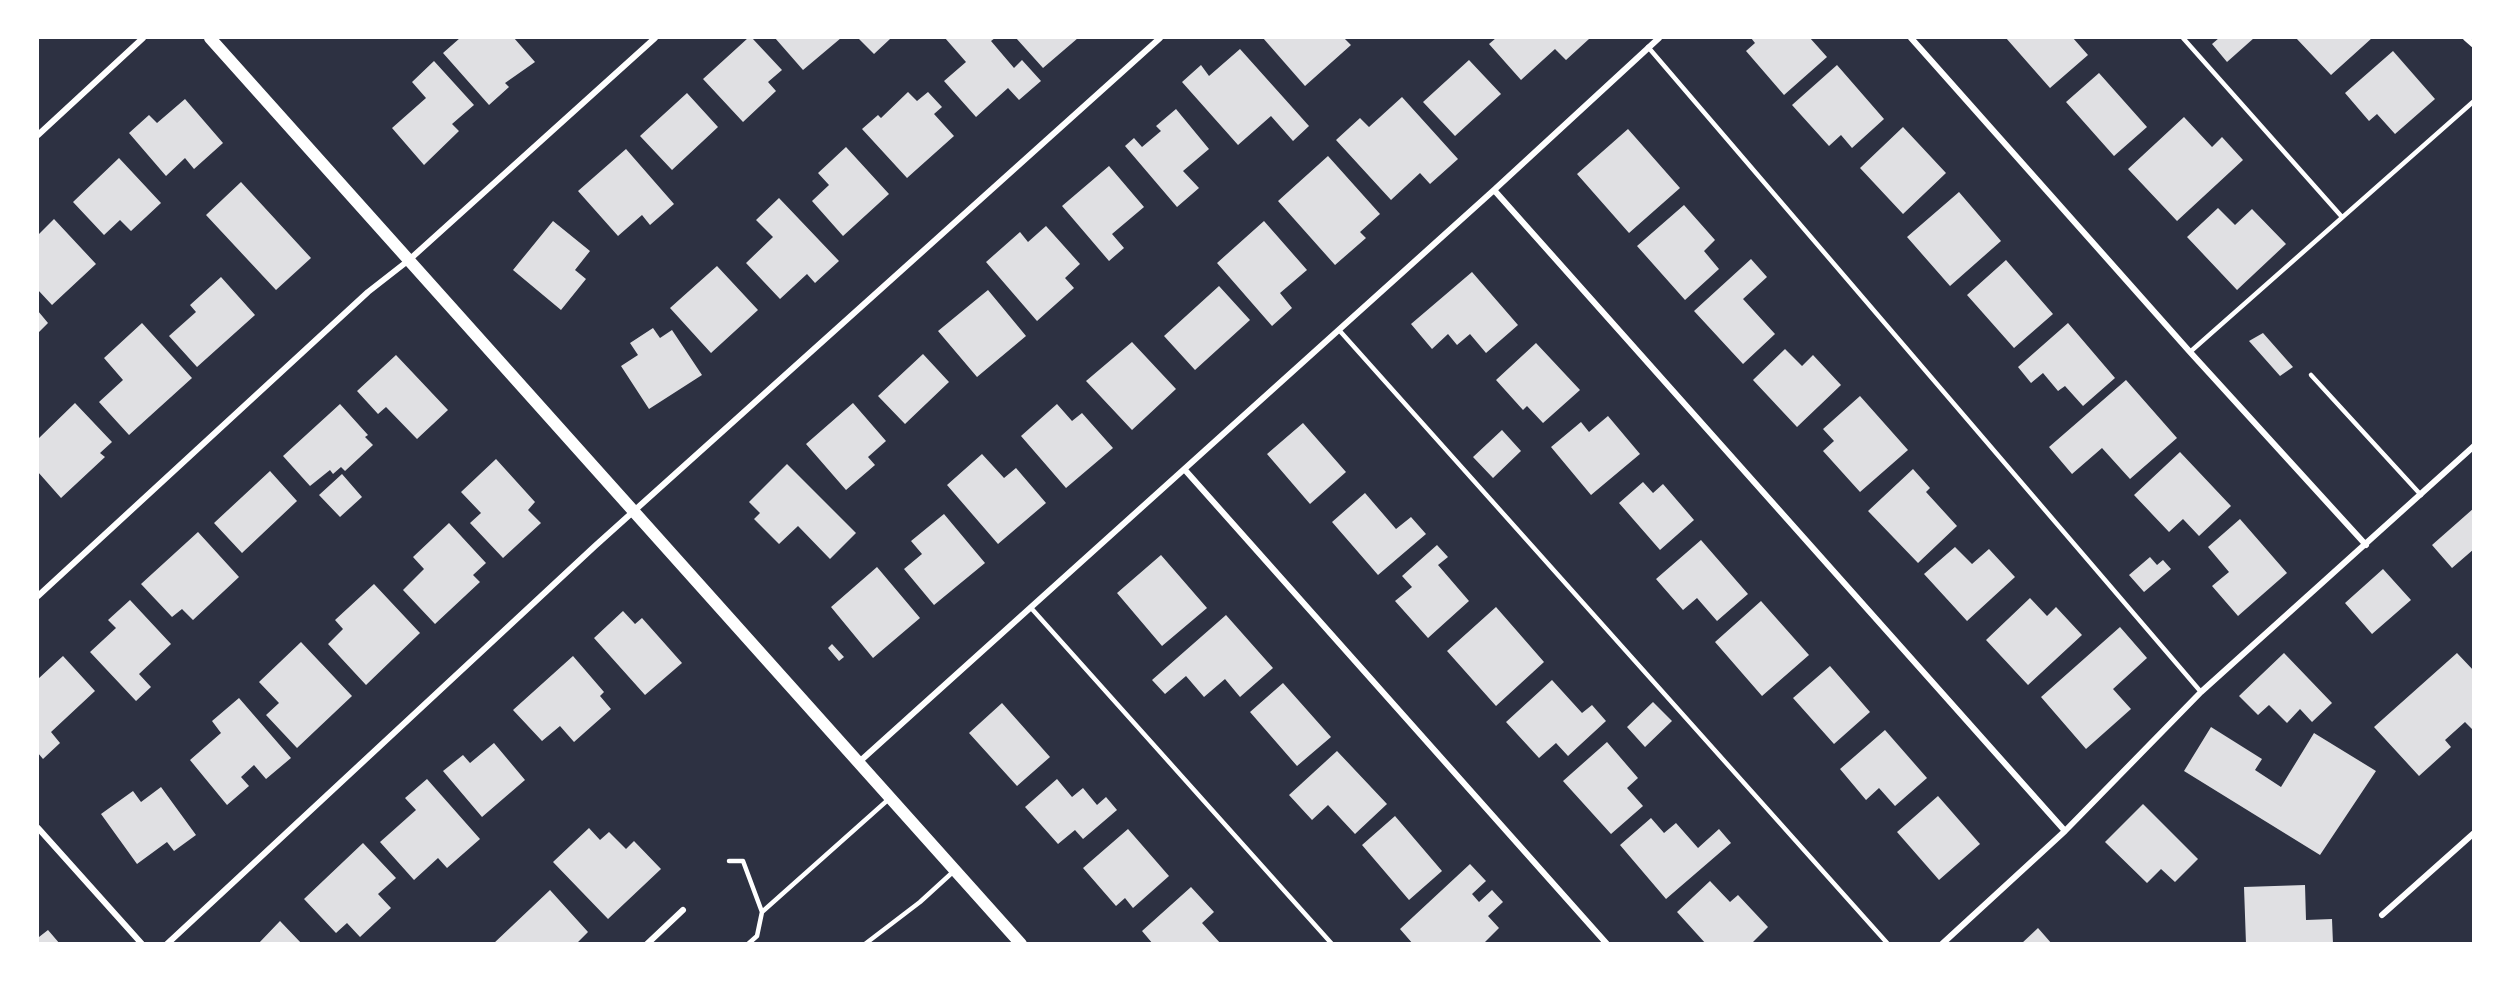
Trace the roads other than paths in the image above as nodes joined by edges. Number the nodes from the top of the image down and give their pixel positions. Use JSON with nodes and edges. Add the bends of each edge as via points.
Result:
{"nodes":[{"id":1,"x":143,"y":38,"type":"edge"},
{"id":2,"x":210,"y":38,"type":"edge"},
{"id":3,"x":655,"y":38,"type":"edge"},
{"id":4,"x":1160,"y":38,"type":"edge"},
{"id":5,"x":1659,"y":38,"type":"edge"},
{"id":6,"x":1911,"y":38,"type":"edge"},
{"id":7,"x":2183,"y":38,"type":"edge"},
{"id":8,"x":2466,"y":38,"type":"edge"},
{"id":9,"x":2474,"y":45,"type":"edge"},
{"id":10,"x":1648,"y":47,"type":"junction"},
{"id":11,"x":2474,"y":101,"type":"edge"},
{"id":12,"x":38,"y":135,"type":"edge"},
{"id":13,"x":1494,"y":190,"type":"junction"},
{"id":14,"x":2342,"y":217,"type":"junction"},
{"id":15,"x":409,"y":260,"type":"junction"},
{"id":16,"x":1339,"y":330,"type":"junction"},
{"id":17,"x":2190,"y":352,"type":"junction"},
{"id":18,"x":2311,"y":375,"type":"dead end"},
{"id":19,"x":2474,"y":446,"type":"edge"},
{"id":20,"x":1185,"y":470,"type":"junction"},
{"id":21,"x":2421,"y":495,"type":"junction"},
{"id":22,"x":634,"y":512,"type":"junction"},
{"id":23,"x":2366,"y":545,"type":"junction"},
{"id":24,"x":38,"y":596,"type":"edge"},
{"id":25,"x":1032,"y":609,"type":"junction"},
{"id":26,"x":2201,"y":692,"type":"junction"},
{"id":27,"x":858,"y":763,"type":"junction"},
{"id":28,"x":890,"y":798,"type":"junction"},
{"id":29,"x":38,"y":828,"type":"edge"},
{"id":30,"x":2065,"y":831,"type":"junction"},
{"id":31,"x":2474,"y":833,"type":"edge"},
{"id":32,"x":729,"y":861,"type":"dead end"},
{"id":33,"x":955,"y":870,"type":"junction"},
{"id":34,"x":683,"y":910,"type":"dead end"},
{"id":35,"x":762,"y":912,"type":"junction"},
{"id":36,"x":2382,"y":915,"type":"dead end"},
{"id":37,"x":142,"y":944,"type":"edge"},
{"id":38,"x":167,"y":944,"type":"edge"},
{"id":39,"x":647,"y":944,"type":"edge"},
{"id":40,"x":748,"y":944,"type":"edge"},
{"id":41,"x":865,"y":944,"type":"edge"},
{"id":42,"x":1021,"y":944,"type":"edge"},
{"id":43,"x":1332,"y":944,"type":"edge"},
{"id":44,"x":1607,"y":944,"type":"edge"},
{"id":45,"x":1888,"y":944,"type":"edge"},
{"id":46,"x":1942,"y":944,"type":"edge"}],
"edges":[{"from":1,"to":12,"type":"street"},
{"from":2,"to":15,"type":"main road"},
{"from":3,"to":15,"type":"street"},
{"from":4,"to":22,"type":"street"},
{"from":5,"to":10,"type":"street"},
{"from":6,"to":17,"type":"street"},
{"from":7,"to":14,"type":"lane"},
{"from":8,"to":9,"type":"street"},
{"from":10,"to":13,"type":"street"},
{"from":10,"to":26,"type":"lane"},
{"from":11,"to":14,"type":"lane"},
{"from":13,"to":16,"type":"street"},
{"from":13,"to":30,"type":"street"},
{"from":14,"to":17,"type":"lane"},
{"from":15,"to":22,"type":"main road"},
{"from":15,"to":24,"type":"street","via":[[368,292]]},
{"from":16,"to":20,"type":"street"},
{"from":16,"to":45,"type":"lane"},
{"from":17,"to":23,"type":"street"},
{"from":18,"to":21,"type":"lane"},
{"from":19,"to":21,"type":"street"},
{"from":20,"to":25,"type":"street"},
{"from":20,"to":44,"type":"street"},
{"from":21,"to":23,"type":"street"},
{"from":22,"to":27,"type":"main road"},
{"from":22,"to":38,"type":"street"},
{"from":23,"to":26,"type":"street"},
{"from":25,"to":27,"type":"street"},
{"from":25,"to":43,"type":"lane"},
{"from":26,"to":30,"type":"street"},
{"from":27,"to":28,"type":"main road"},
{"from":28,"to":33,"type":"main road"},
{"from":28,"to":35,"type":"lane"},
{"from":29,"to":37,"type":"street"},
{"from":30,"to":46,"type":"street"},
{"from":31,"to":36,"type":"street"},
{"from":32,"to":35,"type":"lane","via":[[743,861]]},
{"from":33,"to":41,"type":"lane"},
{"from":33,"to":42,"type":"main road"},
{"from":34,"to":39,"type":"street"},
{"from":35,"to":40,"type":"lane","via":[[757,936]]}]}
